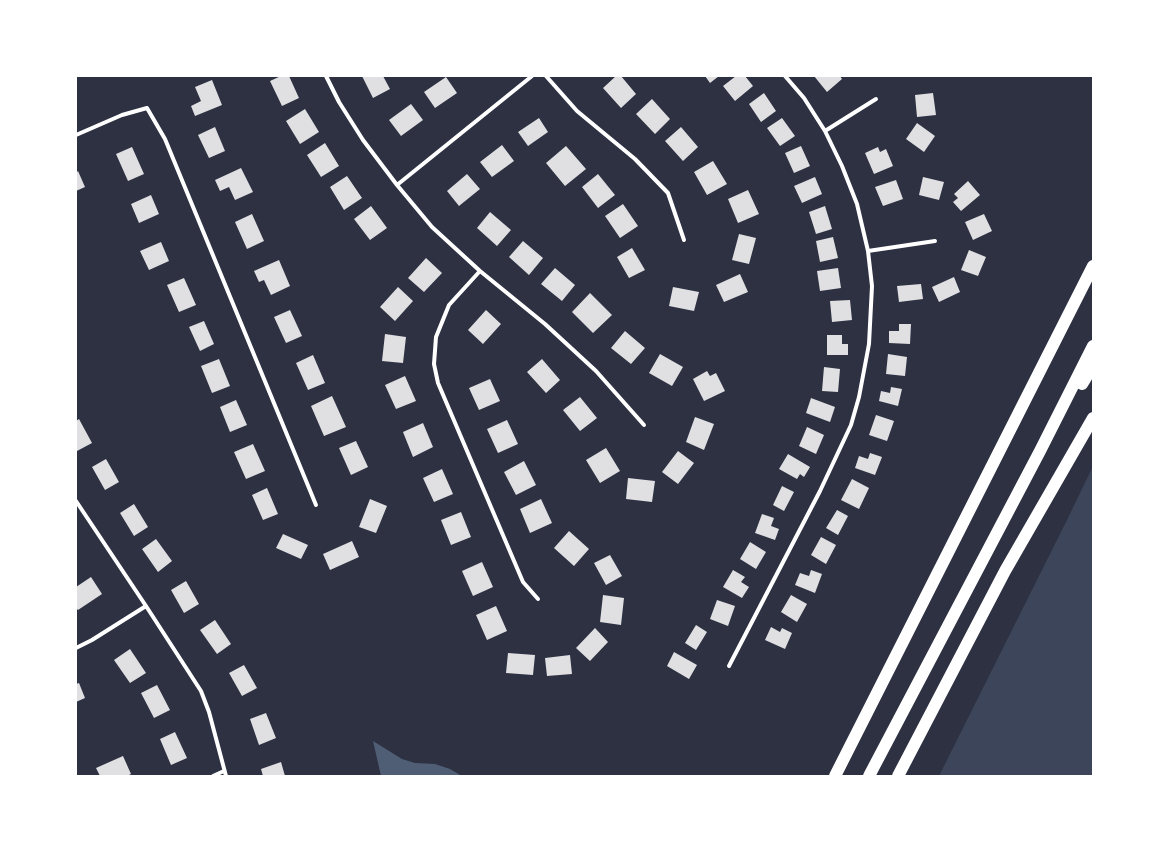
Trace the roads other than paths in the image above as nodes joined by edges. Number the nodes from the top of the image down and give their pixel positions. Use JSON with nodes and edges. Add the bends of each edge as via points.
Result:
{"nodes":[{"id":1,"x":326,"y":76,"type":"edge"},
{"id":2,"x":532,"y":76,"type":"edge"},
{"id":3,"x":546,"y":76,"type":"edge"},
{"id":4,"x":786,"y":76,"type":"edge"},
{"id":5,"x":876,"y":100,"type":"dead end"},
{"id":6,"x":825,"y":131,"type":"junction"},
{"id":7,"x":76,"y":135,"type":"edge"},
{"id":8,"x":397,"y":185,"type":"junction"},
{"id":9,"x":684,"y":240,"type":"dead end"},
{"id":10,"x":935,"y":241,"type":"dead end"},
{"id":11,"x":868,"y":251,"type":"junction"},
{"id":12,"x":1093,"y":266,"type":"edge"},
{"id":13,"x":480,"y":271,"type":"junction"},
{"id":14,"x":1093,"y":346,"type":"edge"},
{"id":15,"x":1093,"y":366,"type":"edge"},
{"id":16,"x":1093,"y":418,"type":"edge"},
{"id":17,"x":644,"y":425,"type":"dead end"},
{"id":18,"x":1040,"y":451,"type":"junction"},
{"id":19,"x":76,"y":501,"type":"edge"},
{"id":20,"x":316,"y":505,"type":"dead end"},
{"id":21,"x":538,"y":599,"type":"dead end"},
{"id":22,"x":146,"y":606,"type":"junction"},
{"id":23,"x":76,"y":648,"type":"edge"},
{"id":24,"x":729,"y":666,"type":"dead end"},
{"id":25,"x":224,"y":771,"type":"junction"},
{"id":26,"x":213,"y":776,"type":"edge"},
{"id":27,"x":226,"y":776,"type":"edge"},
{"id":28,"x":835,"y":776,"type":"edge"},
{"id":29,"x":869,"y":776,"type":"edge"},
{"id":30,"x":898,"y":776,"type":"edge"}],
"edges":[{"from":1,"to":8,"type":"street","via":[[363,140]]},
{"from":2,"to":8,"type":"street"},
{"from":3,"to":9,"type":"street","via":[[577,111],[634,159],[668,193]]},
{"from":4,"to":6,"type":"street"},
{"from":5,"to":6,"type":"street"},
{"from":6,"to":11,"type":"street","via":[[857,204]]},
{"from":7,"to":20,"type":"street","via":[[122,115],[147,108],[165,139]]},
{"from":8,"to":13,"type":"street","via":[[432,227]]},
{"from":10,"to":11,"type":"street"},
{"from":11,"to":24,"type":"street","via":[[872,286],[869,344],[851,425],[820,492]]},
{"from":12,"to":28,"type":"highway"},
{"from":13,"to":17,"type":"street","via":[[546,324],[596,371]]},
{"from":13,"to":21,"type":"street","via":[[449,305],[436,337],[434,364],[438,383],[523,582]]},
{"from":14,"to":18,"type":"highway"},
{"from":15,"to":18,"type":"highway"},
{"from":16,"to":30,"type":"highway","via":[[1004,571]]},
{"from":18,"to":29,"type":"highway"},
{"from":19,"to":22,"type":"street"},
{"from":22,"to":23,"type":"street"},
{"from":22,"to":25,"type":"street","via":[[201,691]]},
{"from":25,"to":26,"type":"street"},
{"from":25,"to":27,"type":"street"}]}
